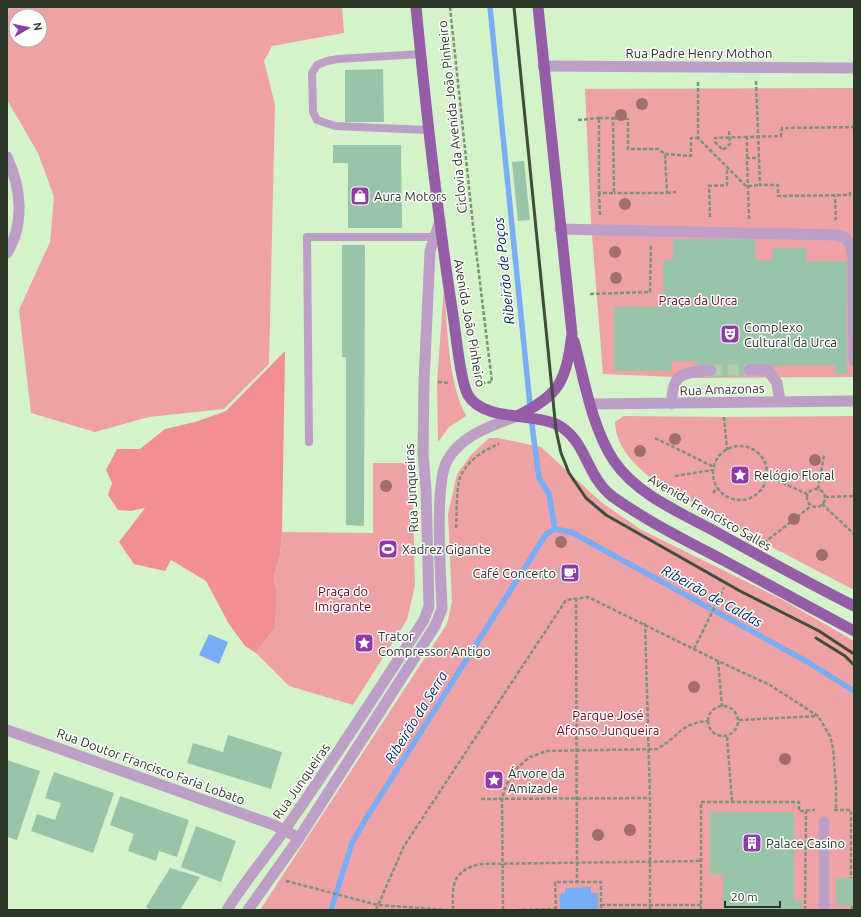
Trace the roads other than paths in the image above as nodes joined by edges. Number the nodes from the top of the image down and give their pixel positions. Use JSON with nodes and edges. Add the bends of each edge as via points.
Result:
{"nodes":[{"id":1,"x":416,"y":7,"type":"edge"},
{"id":2,"x":538,"y":7,"type":"edge"},
{"id":3,"x":421,"y":54,"type":"junction"},
{"id":4,"x":543,"y":66,"type":"junction"},
{"id":5,"x":854,"y":68,"type":"edge"},
{"id":6,"x":428,"y":130,"type":"junction"},
{"id":7,"x":8,"y":161,"type":"edge"},
{"id":8,"x":440,"y":221,"type":"junction"},
{"id":9,"x":560,"y":229,"type":"junction"},
{"id":10,"x":434,"y":237,"type":"junction"},
{"id":11,"x":7,"y":253,"type":"edge"},
{"id":12,"x":572,"y":334,"type":"junction"},
{"id":13,"x":854,"y":361,"type":"edge"},
{"id":14,"x":711,"y":370,"type":"tunnel mouth"},
{"id":15,"x":749,"y":370,"type":"tunnel mouth"},
{"id":16,"x":780,"y":401,"type":"junction"},
{"id":17,"x":854,"y":401,"type":"edge"},
{"id":18,"x":591,"y":404,"type":"junction"},
{"id":19,"x":672,"y":404,"type":"junction"},
{"id":20,"x":517,"y":416,"type":"junction"},
{"id":21,"x":497,"y":418,"type":"junction"},
{"id":22,"x":309,"y":442,"type":"dead end"},
{"id":23,"x":854,"y":606,"type":"edge"},
{"id":24,"x":854,"y":631,"type":"edge"},
{"id":25,"x":7,"y":730,"type":"edge"},
{"id":26,"x":824,"y":822,"type":"dead end"},
{"id":27,"x":285,"y":830,"type":"junction"},
{"id":28,"x":299,"y":838,"type":"junction"},
{"id":29,"x":227,"y":910,"type":"edge"},
{"id":30,"x":248,"y":910,"type":"edge"},
{"id":31,"x":824,"y":910,"type":"edge"}],
"edges":[{"from":1,"to":3,"type":"main road","name":"Avenida João Pinheiro"},
{"from":2,"to":4,"type":"main road"},
{"from":3,"to":6,"type":"main road","name":"Avenida João Pinheiro"},
{"from":3,"to":6,"type":"lane","via":[[338,59],[317,65],[312,73],[312,112],[317,120],[335,126]]},
{"from":4,"to":5,"type":"street","name":"Rua Padre Henry Mothon"},
{"from":4,"to":9,"type":"main road"},
{"from":6,"to":8,"type":"main road","name":"Avenida João Pinheiro"},
{"from":7,"to":11,"type":"street","via":[[19,193],[19,227]]},
{"from":8,"to":10,"type":"street","name":"Rua Junqueiras"},
{"from":8,"to":21,"type":"main road","name":"Avenida João Pinheiro","via":[[465,387],[473,401]]},
{"from":9,"to":12,"type":"main road"},
{"from":9,"to":13,"type":"street","via":[[837,235],[846,238],[853,258]]},
{"from":10,"to":22,"type":"lane","via":[[307,237]]},
{"from":10,"to":27,"type":"street","name":"Rua Junqueiras","via":[[430,251],[423,453],[429,606],[424,620]]},
{"from":12,"to":18,"type":"main road","name":"Avenida Francisco Salles"},
{"from":12,"to":20,"type":"main road","via":[[564,375],[555,391],[541,405]]},
{"from":14,"to":19,"type":"street","via":[[684,373],[674,382]]},
{"from":15,"to":16,"type":"street","via":[[768,370],[777,383]]},
{"from":16,"to":17,"type":"street","name":"Rua Amazonas"},
{"from":16,"to":19,"type":"street","name":"Rua Amazonas"},
{"from":18,"to":19,"type":"street","name":"Rua Amazonas"},
{"from":18,"to":23,"type":"main road","name":"Avenida Francisco Salles","via":[[602,438],[615,461],[635,484],[657,499]]},
{"from":20,"to":21,"type":"main road","name":"Avenida João Pinheiro"},
{"from":20,"to":24,"type":"main road","via":[[555,424],[573,437],[598,483],[611,496],[684,539]]},
{"from":21,"to":28,"type":"street","via":[[467,439],[446,461],[441,488],[442,609],[435,626]]},
{"from":25,"to":27,"type":"street","name":"Rua Doutor Francisco Faria Lobato"},
{"from":26,"to":31,"type":"street"},
{"from":27,"to":28,"type":"street","name":"Rua Doutor Francisco Faria Lobato"},
{"from":27,"to":29,"type":"street","name":"Rua Junqueiras"},
{"from":28,"to":30,"type":"street"}]}
